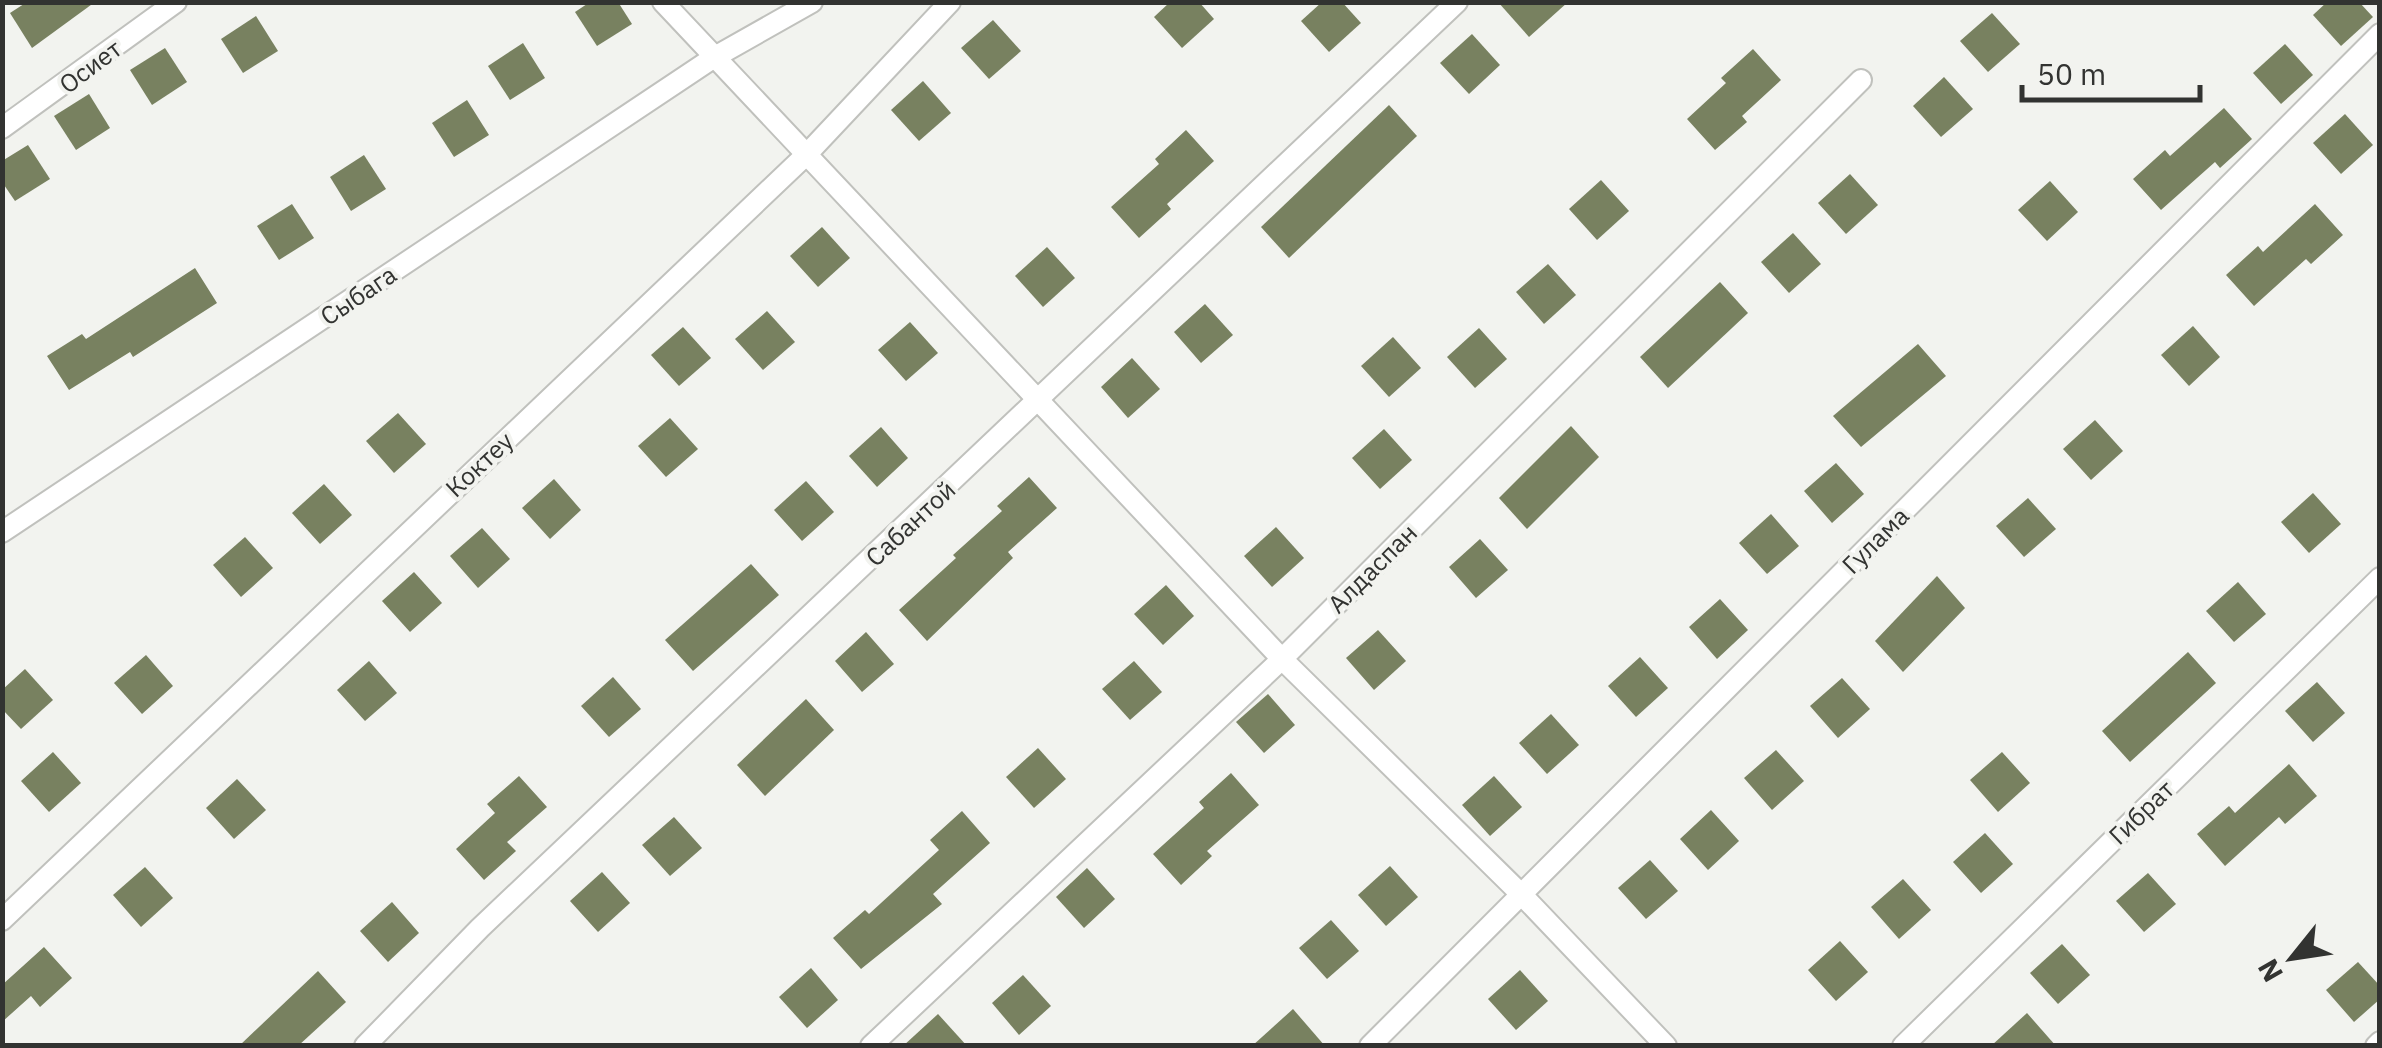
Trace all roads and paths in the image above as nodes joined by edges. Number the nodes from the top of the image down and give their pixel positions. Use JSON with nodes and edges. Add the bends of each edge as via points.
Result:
{"nodes":[{"id":1,"x":176,"y":2,"type":"edge"},
{"id":2,"x":663,"y":2,"type":"edge"},
{"id":3,"x":812,"y":2,"type":"edge"},
{"id":4,"x":950,"y":2,"type":"edge"},
{"id":5,"x":1457,"y":2,"type":"edge"},
{"id":6,"x":2380,"y":34,"type":"edge"},
{"id":7,"x":714,"y":58,"type":"junction"},
{"id":8,"x":1861,"y":80,"type":"dead end"},
{"id":9,"x":2,"y":128,"type":"edge"},
{"id":10,"x":808,"y":153,"type":"junction"},
{"id":11,"x":1040,"y":402,"type":"junction"},
{"id":12,"x":2,"y":532,"type":"edge"},
{"id":13,"x":2380,"y":578,"type":"edge"},
{"id":14,"x":1282,"y":658,"type":"junction"},
{"id":15,"x":1523,"y":896,"type":"junction"},
{"id":16,"x":2,"y":920,"type":"edge"},
{"id":17,"x":365,"y":1046,"type":"edge"},
{"id":18,"x":871,"y":1046,"type":"edge"},
{"id":19,"x":1370,"y":1046,"type":"edge"},
{"id":20,"x":1666,"y":1046,"type":"edge"},
{"id":21,"x":1904,"y":1046,"type":"edge"}],
"edges":[{"from":1,"to":9,"type":"street","name":"Осиет"},
{"from":2,"to":7,"type":"street"},
{"from":3,"to":7,"type":"street","name":"Сыбага"},
{"from":4,"to":10,"type":"street","name":"Коктеу"},
{"from":5,"to":11,"type":"street","name":"Сабантой"},
{"from":6,"to":15,"type":"street","name":"Гулама"},
{"from":7,"to":10,"type":"street"},
{"from":7,"to":12,"type":"street","name":"Сыбага"},
{"from":8,"to":14,"type":"street","name":"Алдаспан"},
{"from":10,"to":11,"type":"street"},
{"from":10,"to":16,"type":"street","name":"Коктеу"},
{"from":11,"to":14,"type":"street"},
{"from":11,"to":17,"type":"street","name":"Сабантой","via":[[480,928]]},
{"from":13,"to":21,"type":"street","name":"Гибрат"},
{"from":14,"to":15,"type":"street"},
{"from":14,"to":18,"type":"street","name":"Алдаспан"},
{"from":15,"to":19,"type":"street","name":"Гулама"},
{"from":15,"to":20,"type":"street"}]}
